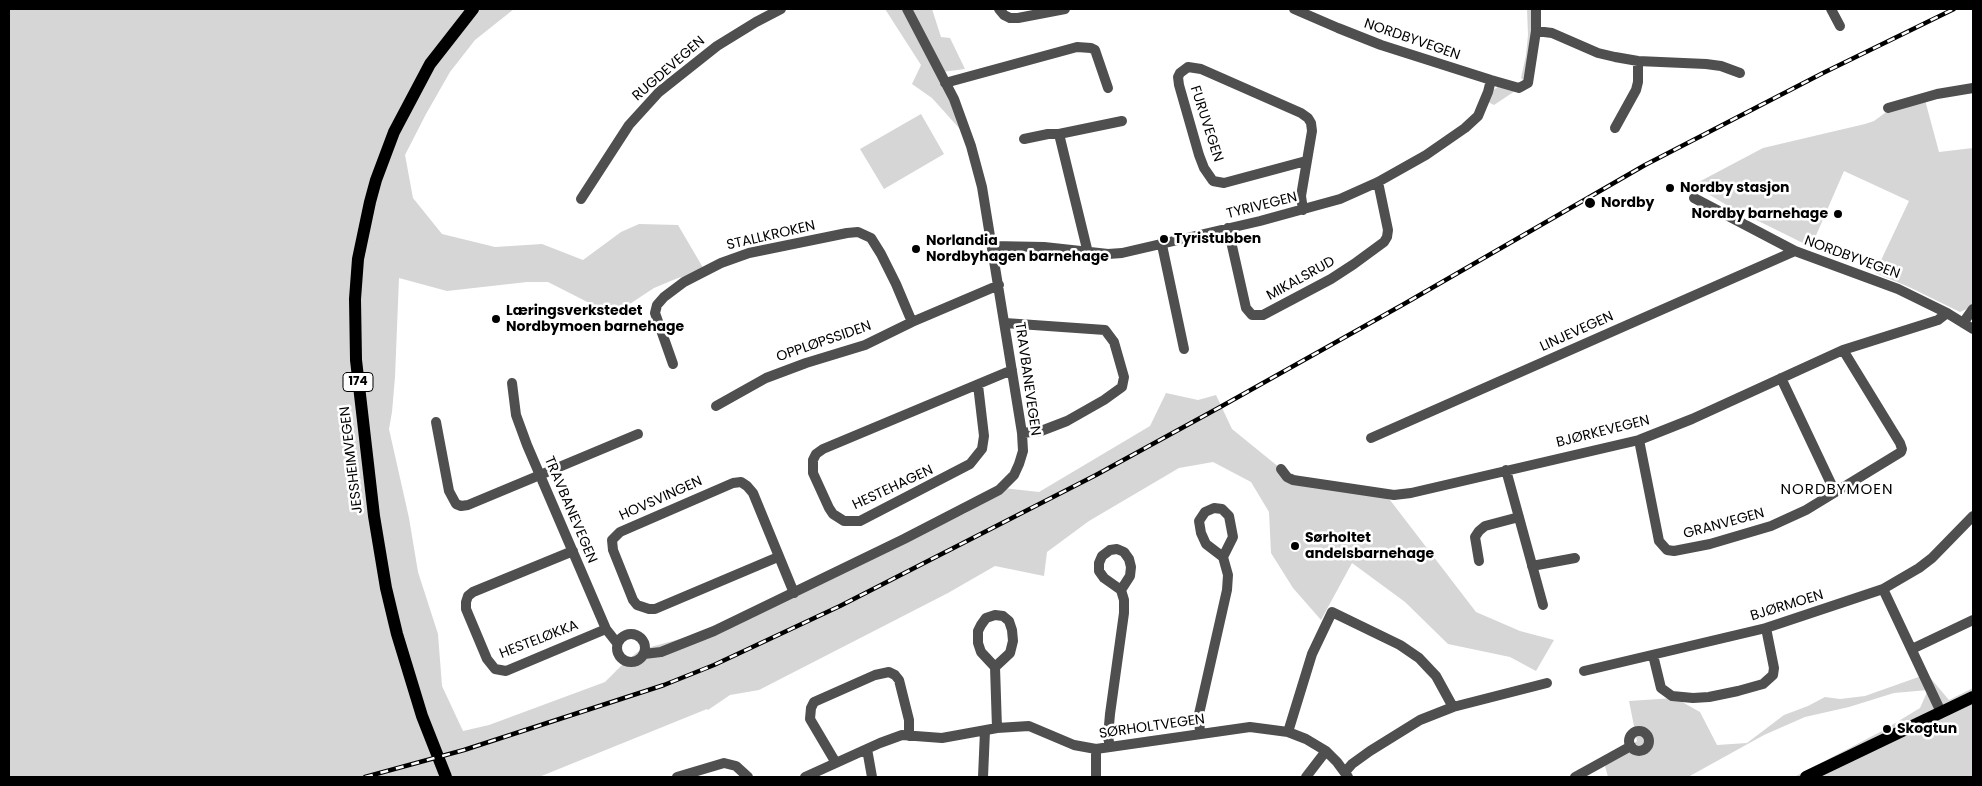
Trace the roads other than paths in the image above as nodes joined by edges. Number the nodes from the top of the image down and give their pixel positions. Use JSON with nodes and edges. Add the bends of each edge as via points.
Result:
{"nodes":[{"id":1,"x":473,"y":9,"type":"edge"},
{"id":2,"x":781,"y":9,"type":"edge"},
{"id":3,"x":906,"y":9,"type":"edge"},
{"id":4,"x":999,"y":9,"type":"edge"},
{"id":5,"x":1065,"y":9,"type":"edge"},
{"id":6,"x":1294,"y":9,"type":"edge"},
{"id":7,"x":1536,"y":9,"type":"edge"},
{"id":8,"x":1831,"y":9,"type":"edge"},
{"id":9,"x":1840,"y":26,"type":"dead end"},
{"id":10,"x":1536,"y":31,"type":"junction"},
{"id":11,"x":1638,"y":61,"type":"junction"},
{"id":12,"x":1740,"y":73,"type":"dead end"},
{"id":13,"x":1491,"y":80,"type":"junction"},
{"id":14,"x":946,"y":83,"type":"junction"},
{"id":15,"x":1108,"y":88,"type":"dead end"},
{"id":16,"x":1973,"y":88,"type":"edge"},
{"id":17,"x":1888,"y":108,"type":"dead end"},
{"id":18,"x":1122,"y":121,"type":"dead end"},
{"id":19,"x":1615,"y":128,"type":"dead end"},
{"id":20,"x":1059,"y":134,"type":"junction"},
{"id":21,"x":1024,"y":139,"type":"dead end"},
{"id":22,"x":1306,"y":161,"type":"junction"},
{"id":23,"x":1378,"y":182,"type":"junction"},
{"id":24,"x":1694,"y":198,"type":"dead end"},
{"id":25,"x":581,"y":200,"type":"dead end"},
{"id":26,"x":1303,"y":210,"type":"junction"},
{"id":27,"x":1228,"y":228,"type":"junction"},
{"id":28,"x":1162,"y":245,"type":"junction"},
{"id":29,"x":992,"y":246,"type":"junction"},
{"id":30,"x":1794,"y":251,"type":"junction"},
{"id":31,"x":1088,"y":253,"type":"junction"},
{"id":32,"x":999,"y":284,"type":"junction"},
{"id":33,"x":1973,"y":309,"type":"edge"},
{"id":34,"x":1946,"y":313,"type":"junction"},
{"id":35,"x":912,"y":322,"type":"junction"},
{"id":36,"x":1006,"y":323,"type":"junction"},
{"id":37,"x":1963,"y":323,"type":"junction"},
{"id":38,"x":1973,"y":329,"type":"edge"},
{"id":39,"x":1184,"y":349,"type":"dead end"},
{"id":40,"x":1843,"y":350,"type":"junction"},
{"id":41,"x":673,"y":364,"type":"dead end"},
{"id":42,"x":1012,"y":370,"type":"junction"},
{"id":43,"x":1781,"y":378,"type":"junction"},
{"id":44,"x":512,"y":383,"type":"dead end"},
{"id":45,"x":978,"y":385,"type":"junction"},
{"id":46,"x":716,"y":406,"type":"dead end"},
{"id":47,"x":436,"y":422,"type":"dead end"},
{"id":48,"x":1022,"y":433,"type":"junction"},
{"id":49,"x":638,"y":434,"type":"dead end"},
{"id":50,"x":1371,"y":438,"type":"dead end"},
{"id":51,"x":1640,"y":440,"type":"junction"},
{"id":52,"x":1281,"y":469,"type":"dead end"},
{"id":53,"x":1506,"y":470,"type":"junction"},
{"id":54,"x":540,"y":475,"type":"junction"},
{"id":55,"x":1835,"y":492,"type":"junction"},
{"id":56,"x":1519,"y":517,"type":"junction"},
{"id":57,"x":1973,"y":518,"type":"edge"},
{"id":58,"x":573,"y":551,"type":"junction"},
{"id":59,"x":778,"y":557,"type":"junction"},
{"id":60,"x":1223,"y":557,"type":"junction"},
{"id":61,"x":1575,"y":558,"type":"dead end"},
{"id":62,"x":1479,"y":561,"type":"dead end"},
{"id":63,"x":1532,"y":566,"type":"junction"},
{"id":64,"x":1883,"y":589,"type":"junction"},
{"id":65,"x":1121,"y":590,"type":"dead end"},
{"id":66,"x":794,"y":593,"type":"junction"},
{"id":67,"x":1543,"y":605,"type":"dead end"},
{"id":68,"x":1973,"y":620,"type":"edge"},
{"id":69,"x":606,"y":628,"type":"junction"},
{"id":70,"x":1766,"y":628,"type":"junction"},
{"id":71,"x":617,"y":643,"type":"junction"},
{"id":72,"x":1912,"y":649,"type":"junction"},
{"id":73,"x":644,"y":654,"type":"junction"},
{"id":74,"x":1653,"y":655,"type":"junction"},
{"id":75,"x":995,"y":667,"type":"junction"},
{"id":76,"x":1584,"y":671,"type":"dead end"},
{"id":77,"x":1547,"y":683,"type":"dead end"},
{"id":78,"x":1973,"y":697,"type":"edge"},
{"id":79,"x":1453,"y":707,"type":"junction"},
{"id":80,"x":1941,"y":712,"type":"junction"},
{"id":81,"x":997,"y":728,"type":"junction"},
{"id":82,"x":985,"y":731,"type":"junction"},
{"id":83,"x":1288,"y":732,"type":"junction"},
{"id":84,"x":1200,"y":734,"type":"junction"},
{"id":85,"x":909,"y":736,"type":"junction"},
{"id":86,"x":1110,"y":746,"type":"junction"},
{"id":87,"x":1631,"y":746,"type":"dead end"},
{"id":88,"x":867,"y":749,"type":"junction"},
{"id":89,"x":1096,"y":749,"type":"junction"},
{"id":90,"x":1326,"y":751,"type":"junction"},
{"id":91,"x":836,"y":763,"type":"junction"},
{"id":92,"x":1347,"y":775,"type":"edge"},
{"id":93,"x":446,"y":777,"type":"edge"},
{"id":94,"x":677,"y":777,"type":"edge"},
{"id":95,"x":748,"y":777,"type":"edge"},
{"id":96,"x":805,"y":777,"type":"edge"},
{"id":97,"x":872,"y":777,"type":"edge"},
{"id":98,"x":983,"y":777,"type":"edge"},
{"id":99,"x":1096,"y":777,"type":"edge"},
{"id":100,"x":1306,"y":777,"type":"edge"},
{"id":101,"x":1575,"y":777,"type":"edge"},
{"id":102,"x":1806,"y":777,"type":"edge"}],
"edges":[{"from":1,"to":93,"type":"main road","name":"JESSHEIMVEGEN","number":"174","via":[[430,64],[394,132],[368,210],[358,259],[355,299],[357,369],[386,588],[422,716]]},
{"from":2,"to":25,"type":"street","name":"RUGDEVEGEN","via":[[717,46],[659,92],[629,125]]},
{"from":3,"to":14,"type":"street","name":"TRAVBANEVEGEN"},
{"from":4,"to":5,"type":"street","via":[[1010,18]]},
{"from":6,"to":13,"type":"street","name":"NORDBYVEGEN","via":[[1381,45]]},
{"from":7,"to":10,"type":"street"},
{"from":8,"to":9,"type":"street"},
{"from":10,"to":11,"type":"street","via":[[1552,33],[1598,53]]},
{"from":10,"to":13,"type":"street","name":"NORDBYVEGEN","via":[[1528,83],[1519,88]]},
{"from":11,"to":12,"type":"street","via":[[1706,64]]},
{"from":11,"to":19,"type":"street","via":[[1636,90]]},
{"from":13,"to":23,"type":"street","name":"TYRIVEGEN","via":[[1484,104],[1472,123],[1443,145]]},
{"from":14,"to":15,"type":"street","via":[[1077,47],[1095,50]]},
{"from":14,"to":29,"type":"street","name":"TRAVBANEVEGEN","via":[[976,164]]},
{"from":16,"to":17,"type":"street"},
{"from":18,"to":20,"type":"street"},
{"from":20,"to":21,"type":"street"},
{"from":20,"to":31,"type":"street"},
{"from":22,"to":22,"type":"street","name":"FURUVEGEN","via":[[1312,131],[1311,123],[1302,112],[1201,69],[1188,67],[1180,73],[1179,86],[1199,155],[1213,181],[1224,183]]},
{"from":22,"to":26,"type":"street","name":"FURUVEGEN","via":[[1301,196]]},
{"from":23,"to":26,"type":"street","name":"TYRIVEGEN","via":[[1340,199]]},
{"from":23,"to":27,"type":"street","name":"MIKALSRUD","via":[[1388,230],[1384,242],[1331,279],[1264,315],[1252,315],[1246,308]]},
{"from":24,"to":30,"type":"street","name":"NORDBYVEGEN"},
{"from":26,"to":27,"type":"street","name":"TYRIVEGEN"},
{"from":27,"to":28,"type":"street","name":"TYRIVEGEN"},
{"from":28,"to":31,"type":"street","name":"TYRIVEGEN","via":[[1122,253]]},
{"from":28,"to":39,"type":"street"},
{"from":29,"to":31,"type":"street","name":"TYRIVEGEN","via":[[1044,247]]},
{"from":29,"to":32,"type":"street","name":"TRAVBANEVEGEN"},
{"from":30,"to":34,"type":"street","name":"NORDBYVEGEN","via":[[1898,289]]},
{"from":30,"to":50,"type":"street","name":"LINJEVEGEN"},
{"from":32,"to":35,"type":"street","name":"OPPLØPSSIDEN"},
{"from":32,"to":36,"type":"street","name":"TRAVBANEVEGEN"},
{"from":33,"to":37,"type":"street"},
{"from":34,"to":37,"type":"street","name":"NORDBYVEGEN"},
{"from":34,"to":40,"type":"street","name":"BJØRKEVEGEN","via":[[1938,320]]},
{"from":35,"to":41,"type":"street","name":"STALLKROKEN","via":[[871,238],[858,232],[847,233],[749,253],[720,263],[664,297],[655,313]]},
{"from":35,"to":46,"type":"street","name":"OPPLØPSSIDEN","via":[[857,348],[766,378]]},
{"from":36,"to":42,"type":"street","name":"TRAVBANEVEGEN"},
{"from":36,"to":48,"type":"street","via":[[1105,330],[1114,342],[1124,377],[1122,387],[1067,421],[1041,431]]},
{"from":37,"to":38,"type":"street","name":"NORDBYVEGEN"},
{"from":40,"to":43,"type":"street","name":"BJØRKEVEGEN"},
{"from":40,"to":55,"type":"street","name":"GRANVEGEN","via":[[1902,449]]},
{"from":42,"to":45,"type":"street","name":"HESTEHAGEN"},
{"from":42,"to":48,"type":"street","name":"TRAVBANEVEGEN"},
{"from":43,"to":51,"type":"street","name":"BJØRKEVEGEN"},
{"from":43,"to":55,"type":"street"},
{"from":44,"to":54,"type":"street","name":"TRAVBANEVEGEN","via":[[516,415]]},
{"from":45,"to":45,"type":"street","name":"HESTEHAGEN","via":[[816,454],[814,473],[834,514],[844,521],[860,520],[970,464],[982,449],[984,436]]},
{"from":47,"to":54,"type":"street","via":[[449,491],[456,504],[468,505]]},
{"from":48,"to":66,"type":"street","name":"TRAVBANEVEGEN","via":[[1020,464],[999,490]]},
{"from":49,"to":54,"type":"street"},
{"from":51,"to":53,"type":"street","name":"BJØRKEVEGEN"},
{"from":51,"to":55,"type":"street","name":"GRANVEGEN","via":[[1659,541],[1667,550],[1674,552],[1771,526]]},
{"from":52,"to":53,"type":"street","name":"BJØRKEVEGEN","via":[[1293,480],[1394,495]]},
{"from":53,"to":56,"type":"street"},
{"from":54,"to":58,"type":"street","name":"TRAVBANEVEGEN"},
{"from":56,"to":62,"type":"street","via":[[1478,531]]},
{"from":56,"to":63,"type":"street"},
{"from":57,"to":64,"type":"street","name":"BJØRMOEN","via":[[1932,558]]},
{"from":58,"to":69,"type":"street","name":"TRAVBANEVEGEN"},
{"from":58,"to":69,"type":"street","name":"HESTELØKKA","via":[[468,596],[466,609],[487,659],[495,669],[506,670]]},
{"from":59,"to":59,"type":"street","name":"HOVSVINGEN","via":[[753,493],[741,482],[620,532],[612,540],[633,600],[649,610]]},
{"from":59,"to":66,"type":"street","name":"HOVSVINGEN"},
{"from":60,"to":60,"type":"street","via":[[1233,537],[1232,525],[1222,509],[1214,508],[1205,512],[1200,520],[1201,533],[1206,544]]},
{"from":60,"to":84,"type":"street","via":[[1228,575],[1227,590],[1199,714]]},
{"from":61,"to":63,"type":"street"},
{"from":63,"to":67,"type":"street"},
{"from":64,"to":70,"type":"street","name":"BJØRMOEN"},
{"from":64,"to":72,"type":"street"},
{"from":65,"to":86,"type":"street","via":[[1124,613],[1110,714]]},
{"from":66,"to":73,"type":"street","name":"TRAVBANEVEGEN","via":[[706,634],[661,652]]},
{"from":68,"to":72,"type":"street"},
{"from":69,"to":71,"type":"street","name":"TRAVBANEVEGEN"},
{"from":70,"to":74,"type":"street","name":"BJØRMOEN"},
{"from":70,"to":74,"type":"street","via":[[1773,675],[1763,684],[1732,692],[1693,698],[1666,694],[1658,681]]},
{"from":71,"to":73,"type":"street","via":[[618,654],[625,661],[636,661]]},
{"from":71,"to":73,"type":"street","via":[[627,634],[639,636],[644,641]]},
{"from":72,"to":80,"type":"street"},
{"from":74,"to":76,"type":"street","name":"BJØRMOEN"},
{"from":75,"to":75,"type":"street","via":[[1010,653],[1013,641],[1009,621],[995,614],[986,618],[978,631],[981,652]]},
{"from":75,"to":81,"type":"street"},
{"from":77,"to":79,"type":"street"},
{"from":78,"to":80,"type":"main road"},
{"from":79,"to":83,"type":"street","via":[[1436,676],[1419,658],[1400,645],[1332,612],[1312,654]]},
{"from":79,"to":92,"type":"street","via":[[1403,730],[1364,755]]},
{"from":80,"to":102,"type":"main road"},
{"from":81,"to":82,"type":"street","name":"SØRHOLTVEGEN"},
{"from":81,"to":89,"type":"street","name":"SØRHOLTVEGEN","via":[[1029,726],[1074,745]]},
{"from":82,"to":85,"type":"street","name":"SØRHOLTVEGEN","via":[[942,738]]},
{"from":82,"to":98,"type":"street"},
{"from":83,"to":84,"type":"street","name":"SØRHOLTVEGEN","via":[[1250,727]]},
{"from":83,"to":90,"type":"street","name":"SØRHOLTVEGEN"},
{"from":84,"to":86,"type":"street","name":"SØRHOLTVEGEN"},
{"from":85,"to":88,"type":"street","name":"SØRHOLTVEGEN","via":[[893,738]]},
{"from":85,"to":91,"type":"street","via":[[909,720],[899,680],[889,672],[875,675],[814,702],[811,708],[810,719]]},
{"from":86,"to":89,"type":"street","name":"SØRHOLTVEGEN"},
{"from":87,"to":101,"type":"street"},
{"from":88,"to":91,"type":"street","name":"SØRHOLTVEGEN"},
{"from":88,"to":97,"type":"street"},
{"from":89,"to":99,"type":"street"},
{"from":90,"to":92,"type":"street","name":"SØRHOLTVEGEN"},
{"from":90,"to":100,"type":"street"},
{"from":91,"to":96,"type":"street","name":"SØRHOLTVEGEN"},
{"from":94,"to":95,"type":"street","via":[[724,763],[736,766]]}]}
